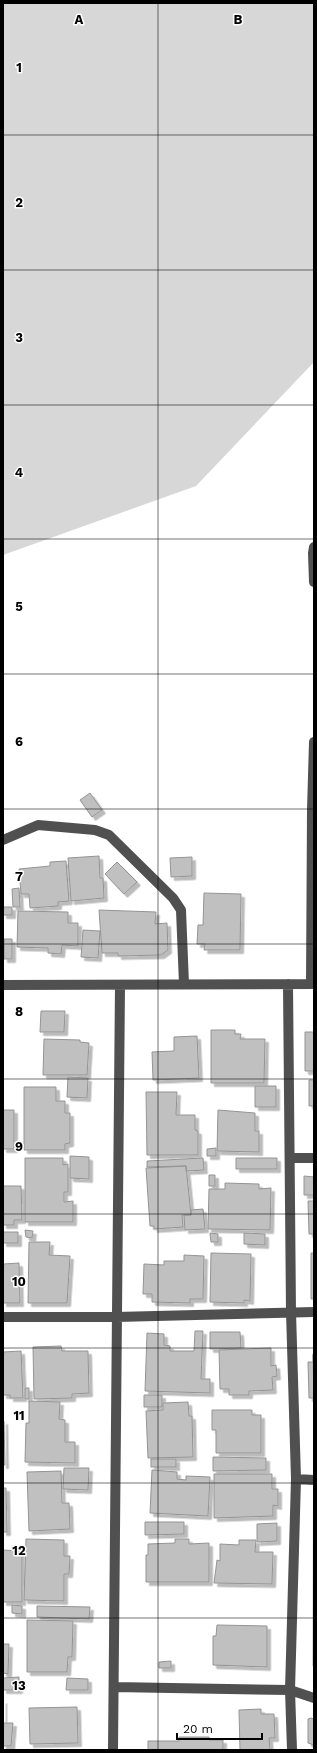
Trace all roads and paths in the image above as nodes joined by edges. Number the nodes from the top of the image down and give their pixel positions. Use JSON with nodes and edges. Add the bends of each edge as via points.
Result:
{"nodes":[{"id":1,"x":314,"y":547,"type":"edge"},
{"id":2,"x":314,"y":582,"type":"edge"},
{"id":3,"x":314,"y":742,"type":"edge"},
{"id":4,"x":313,"y":810,"type":"edge"},
{"id":5,"x":3,"y":840,"type":"edge"},
{"id":6,"x":184,"y":984,"type":"junction"},
{"id":7,"x":288,"y":984,"type":"junction"},
{"id":8,"x":313,"y":984,"type":"edge"},
{"id":9,"x":3,"y":985,"type":"edge"},
{"id":10,"x":120,"y":985,"type":"junction"},
{"id":11,"x":290,"y":1158,"type":"junction"},
{"id":12,"x":314,"y":1158,"type":"edge"},
{"id":13,"x":291,"y":1312,"type":"junction"},
{"id":14,"x":314,"y":1312,"type":"edge"},
{"id":15,"x":3,"y":1317,"type":"edge"},
{"id":16,"x":116,"y":1317,"type":"junction"},
{"id":17,"x":296,"y":1479,"type":"junction"},
{"id":18,"x":314,"y":1480,"type":"edge"},
{"id":19,"x":114,"y":1687,"type":"junction"},
{"id":20,"x":290,"y":1690,"type":"junction"},
{"id":21,"x":314,"y":1698,"type":"edge"},
{"id":22,"x":113,"y":1750,"type":"edge"},
{"id":23,"x":292,"y":1750,"type":"edge"}],
"edges":[{"from":1,"to":2,"type":"street"},
{"from":3,"to":4,"type":"street"},
{"from":4,"to":8,"type":"street"},
{"from":5,"to":6,"type":"street","via":[[38,825],[95,830],[109,835],[174,898],[181,910]]},
{"from":6,"to":7,"type":"street"},
{"from":6,"to":10,"type":"street"},
{"from":7,"to":8,"type":"street"},
{"from":7,"to":11,"type":"street"},
{"from":9,"to":10,"type":"street"},
{"from":10,"to":16,"type":"street"},
{"from":11,"to":12,"type":"street"},
{"from":11,"to":13,"type":"street"},
{"from":13,"to":14,"type":"street"},
{"from":13,"to":16,"type":"street"},
{"from":13,"to":17,"type":"street"},
{"from":15,"to":16,"type":"street"},
{"from":16,"to":19,"type":"street"},
{"from":17,"to":18,"type":"street"},
{"from":17,"to":20,"type":"street"},
{"from":19,"to":20,"type":"street"},
{"from":19,"to":22,"type":"street"},
{"from":20,"to":21,"type":"street"},
{"from":20,"to":23,"type":"street"}]}
